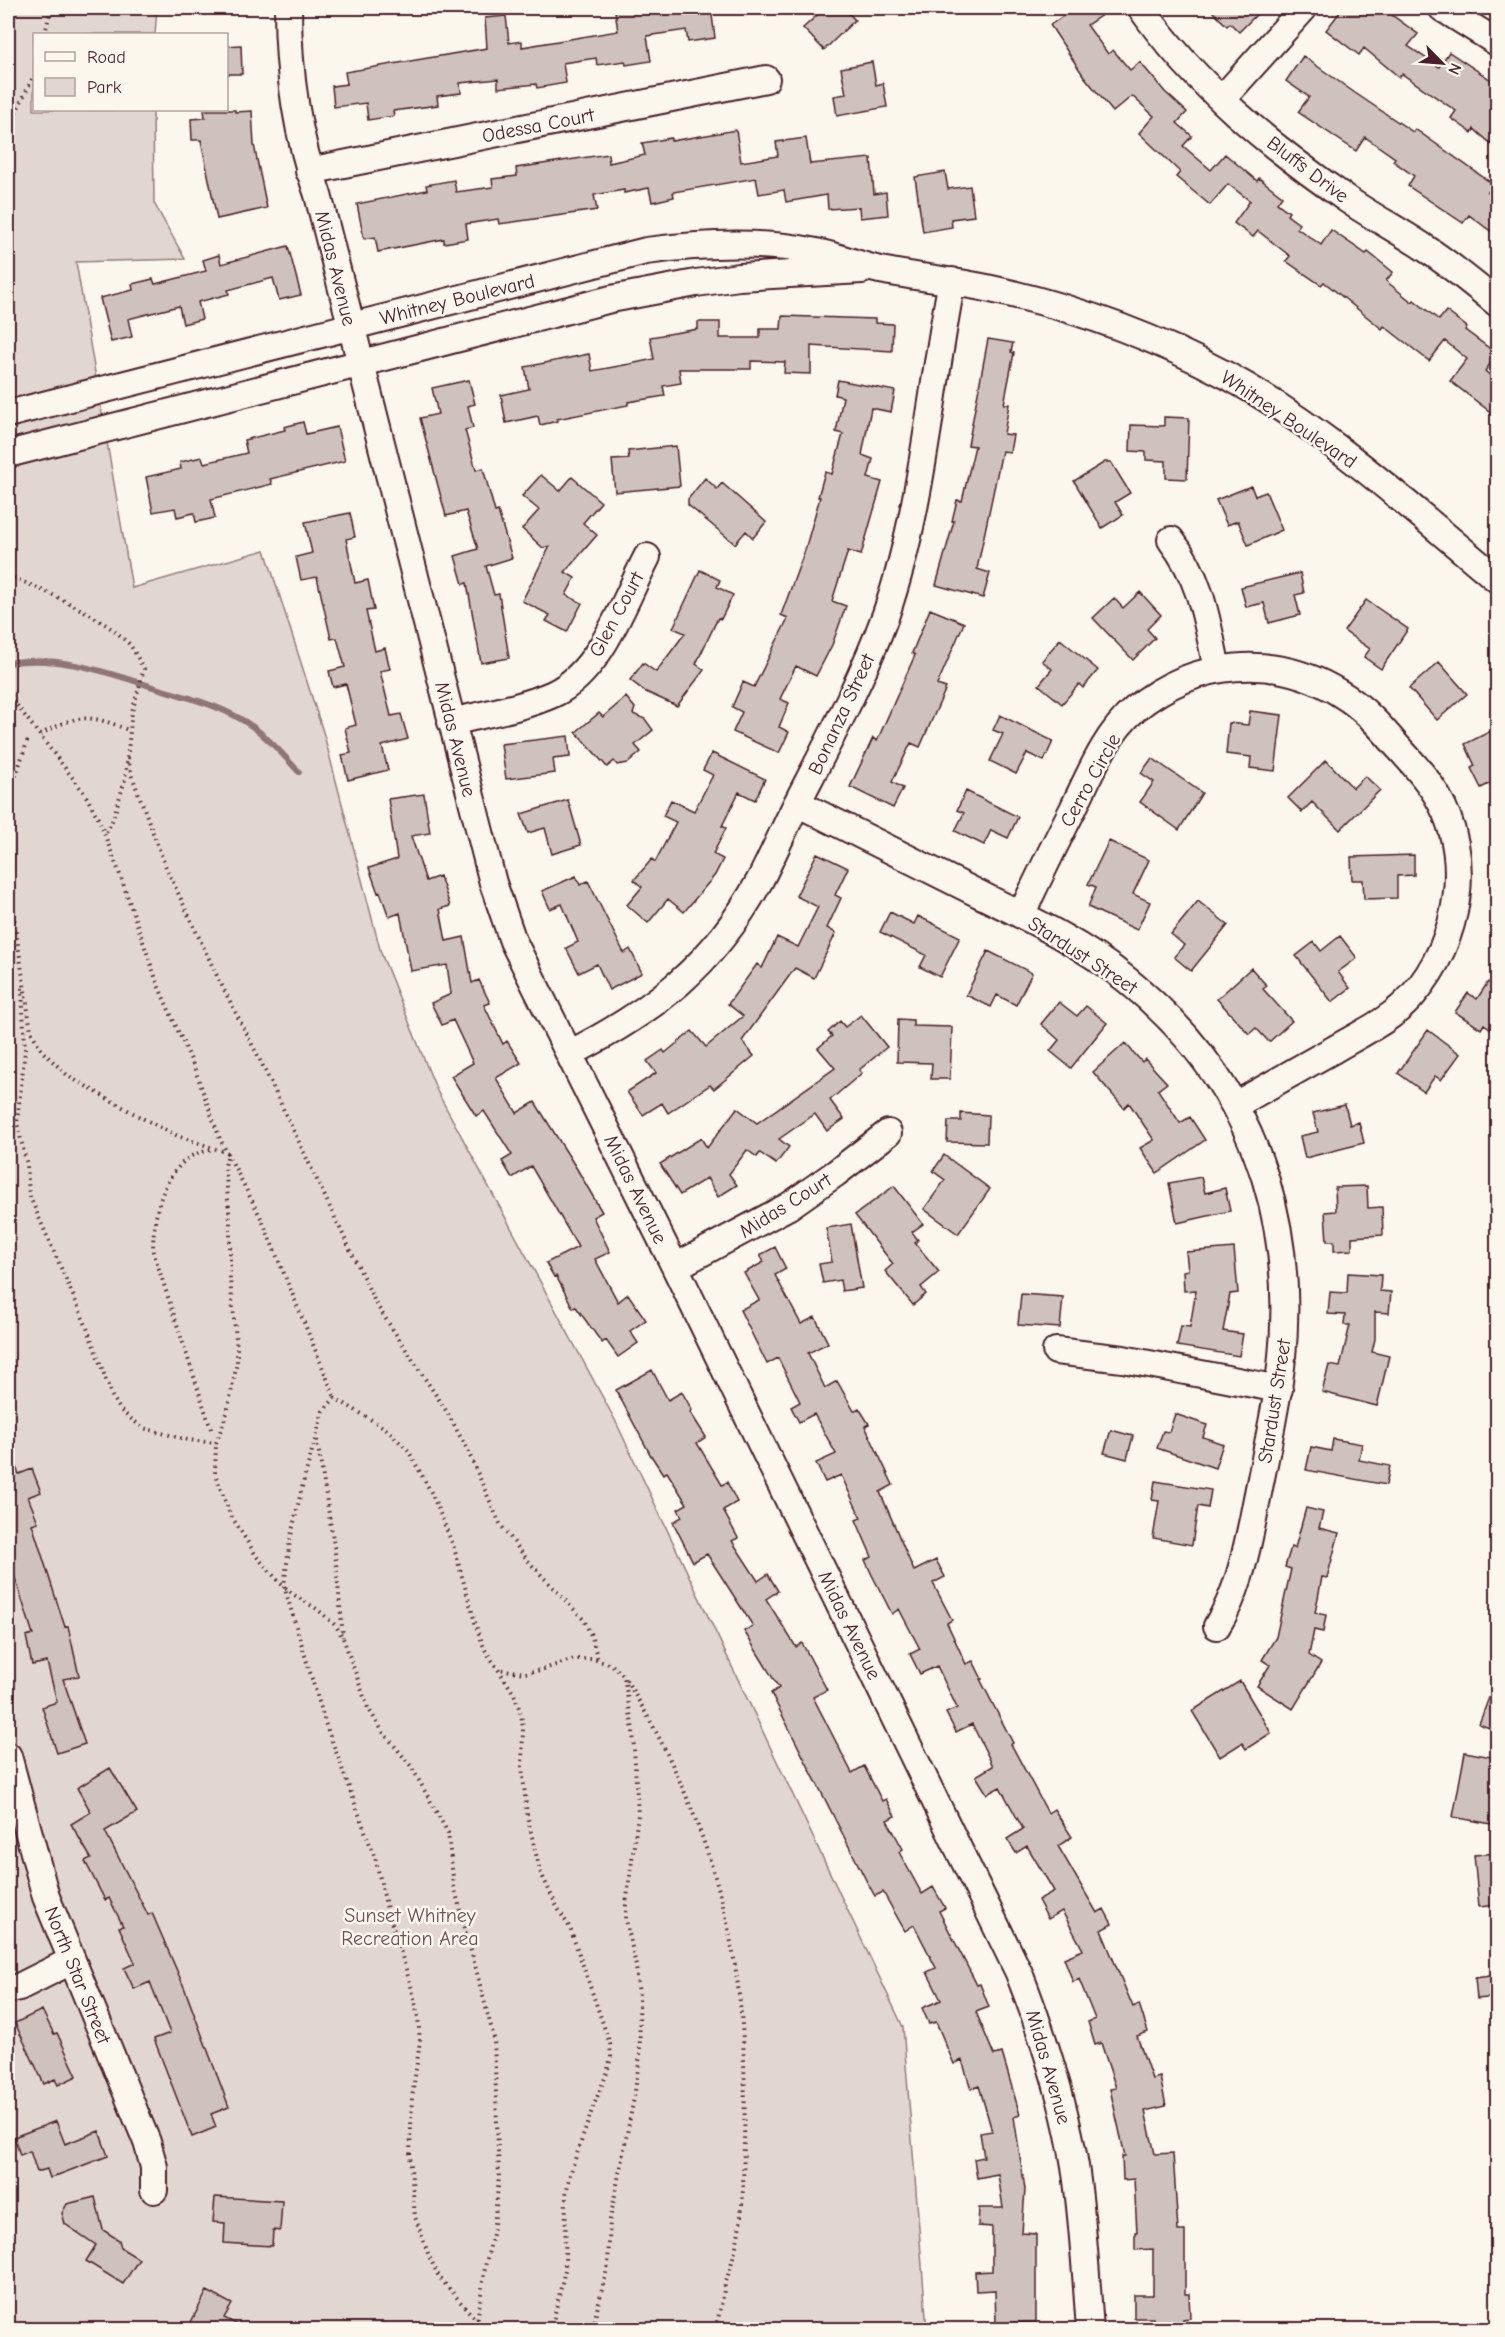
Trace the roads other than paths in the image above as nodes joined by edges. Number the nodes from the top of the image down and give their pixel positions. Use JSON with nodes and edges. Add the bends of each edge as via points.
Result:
{"nodes":[{"id":1,"x":288,"y":8,"type":"edge"},
{"id":2,"x":1142,"y":8,"type":"edge"},
{"id":3,"x":1304,"y":8,"type":"edge"},
{"id":4,"x":1442,"y":8,"type":"edge"},
{"id":5,"x":1497,"y":43,"type":"edge"},
{"id":6,"x":766,"y":79,"type":"dead end"},
{"id":7,"x":1222,"y":99,"type":"junction"},
{"id":8,"x":309,"y":171,"type":"junction"},
{"id":9,"x":877,"y":269,"type":"junction"},
{"id":10,"x":952,"y":281,"type":"junction"},
{"id":11,"x":1497,"y":304,"type":"edge"},
{"id":12,"x":351,"y":326,"type":"junction"},
{"id":13,"x":361,"y":363,"type":"junction"},
{"id":14,"x":8,"y":414,"type":"edge"},
{"id":15,"x":8,"y":454,"type":"edge"},
{"id":16,"x":1171,"y":540,"type":"dead end"},
{"id":17,"x":646,"y":557,"type":"dead end"},
{"id":18,"x":1497,"y":580,"type":"edge"},
{"id":19,"x":1217,"y":669,"type":"junction"},
{"id":20,"x":451,"y":722,"type":"junction"},
{"id":21,"x":797,"y":803,"type":"junction"},
{"id":22,"x":1021,"y":915,"type":"junction"},
{"id":23,"x":569,"y":1053,"type":"junction"},
{"id":24,"x":1235,"y":1105,"type":"junction"},
{"id":25,"x":888,"y":1133,"type":"dead end"},
{"id":26,"x":675,"y":1267,"type":"junction"},
{"id":27,"x":1056,"y":1351,"type":"dead end"},
{"id":28,"x":1280,"y":1389,"type":"junction"},
{"id":29,"x":1217,"y":1626,"type":"dead end"},
{"id":30,"x":8,"y":1756,"type":"edge"},
{"id":31,"x":71,"y":1961,"type":"junction"},
{"id":32,"x":8,"y":1990,"type":"edge"},
{"id":33,"x":154,"y":2190,"type":"dead end"},
{"id":34,"x":1090,"y":2330,"type":"edge"}],
"edges":[{"from":1,"to":8,"type":"street","name":"Midas Avenue","via":[[294,92]]},
{"from":2,"to":7,"type":"street","name":"Bluffs Drive"},
{"from":3,"to":7,"type":"street"},
{"from":4,"to":5,"type":"street"},
{"from":6,"to":8,"type":"street","name":"Odessa Court"},
{"from":7,"to":11,"type":"street","name":"Bluffs Drive","via":[[1293,160],[1426,249]]},
{"from":8,"to":12,"type":"street","name":"Midas Avenue"},
{"from":9,"to":10,"type":"street","name":"Whitney Boulevard"},
{"from":9,"to":12,"type":"street","name":"Whitney Boulevard","via":[[815,252],[691,245],[646,251]]},
{"from":9,"to":13,"type":"street","name":"Whitney Boulevard","via":[[696,283],[611,299]]},
{"from":10,"to":18,"type":"street","name":"Whitney Boulevard","via":[[1094,318],[1226,376],[1354,461]]},
{"from":10,"to":21,"type":"street","name":"Bonanza Street","via":[[916,500],[886,613],[849,702]]},
{"from":12,"to":13,"type":"street","name":"Midas Avenue"},
{"from":12,"to":14,"type":"street","name":"Whitney Boulevard"},
{"from":13,"to":15,"type":"street","name":"Whitney Boulevard"},
{"from":13,"to":20,"type":"street","name":"Midas Avenue"},
{"from":16,"to":19,"type":"street","via":[[1183,555],[1203,598]]},
{"from":17,"to":20,"type":"street","name":"Glen Court","via":[[603,645],[572,682],[532,701]]},
{"from":19,"to":22,"type":"street","name":"Cerro Circle","via":[[1157,694],[1114,732]]},
{"from":19,"to":24,"type":"street","name":"Cerro Circle","via":[[1269,667],[1294,672],[1341,694],[1360,708],[1421,772],[1437,795],[1449,820],[1458,874],[1451,926],[1441,953],[1411,998],[1387,1018]]},
{"from":20,"to":23,"type":"street","name":"Midas Avenue","via":[[503,913]]},
{"from":21,"to":22,"type":"street","name":"Stardust Street"},
{"from":21,"to":23,"type":"street","name":"Bonanza Street","via":[[759,881],[725,935],[699,966],[665,997],[624,1025]]},
{"from":22,"to":24,"type":"street","name":"Stardust Street","via":[[1125,978],[1164,1012],[1216,1072]]},
{"from":23,"to":26,"type":"street","name":"Midas Avenue"},
{"from":24,"to":28,"type":"street","name":"Stardust Street","via":[[1251,1135],[1275,1215],[1285,1297]]},
{"from":25,"to":26,"type":"street","name":"Midas Court","via":[[789,1206]]},
{"from":26,"to":34,"type":"street","name":"Midas Avenue","via":[[1022,1982],[1049,2057],[1074,2164],[1082,2215]]},
{"from":27,"to":28,"type":"street","via":[[1123,1359]]},
{"from":28,"to":29,"type":"street","name":"Stardust Street","via":[[1242,1570],[1228,1609]]},
{"from":30,"to":31,"type":"street","name":"North Star Street","via":[[46,1897]]},
{"from":31,"to":32,"type":"street"},
{"from":31,"to":33,"type":"street","name":"North Star Street","via":[[147,2142],[154,2167]]}]}
